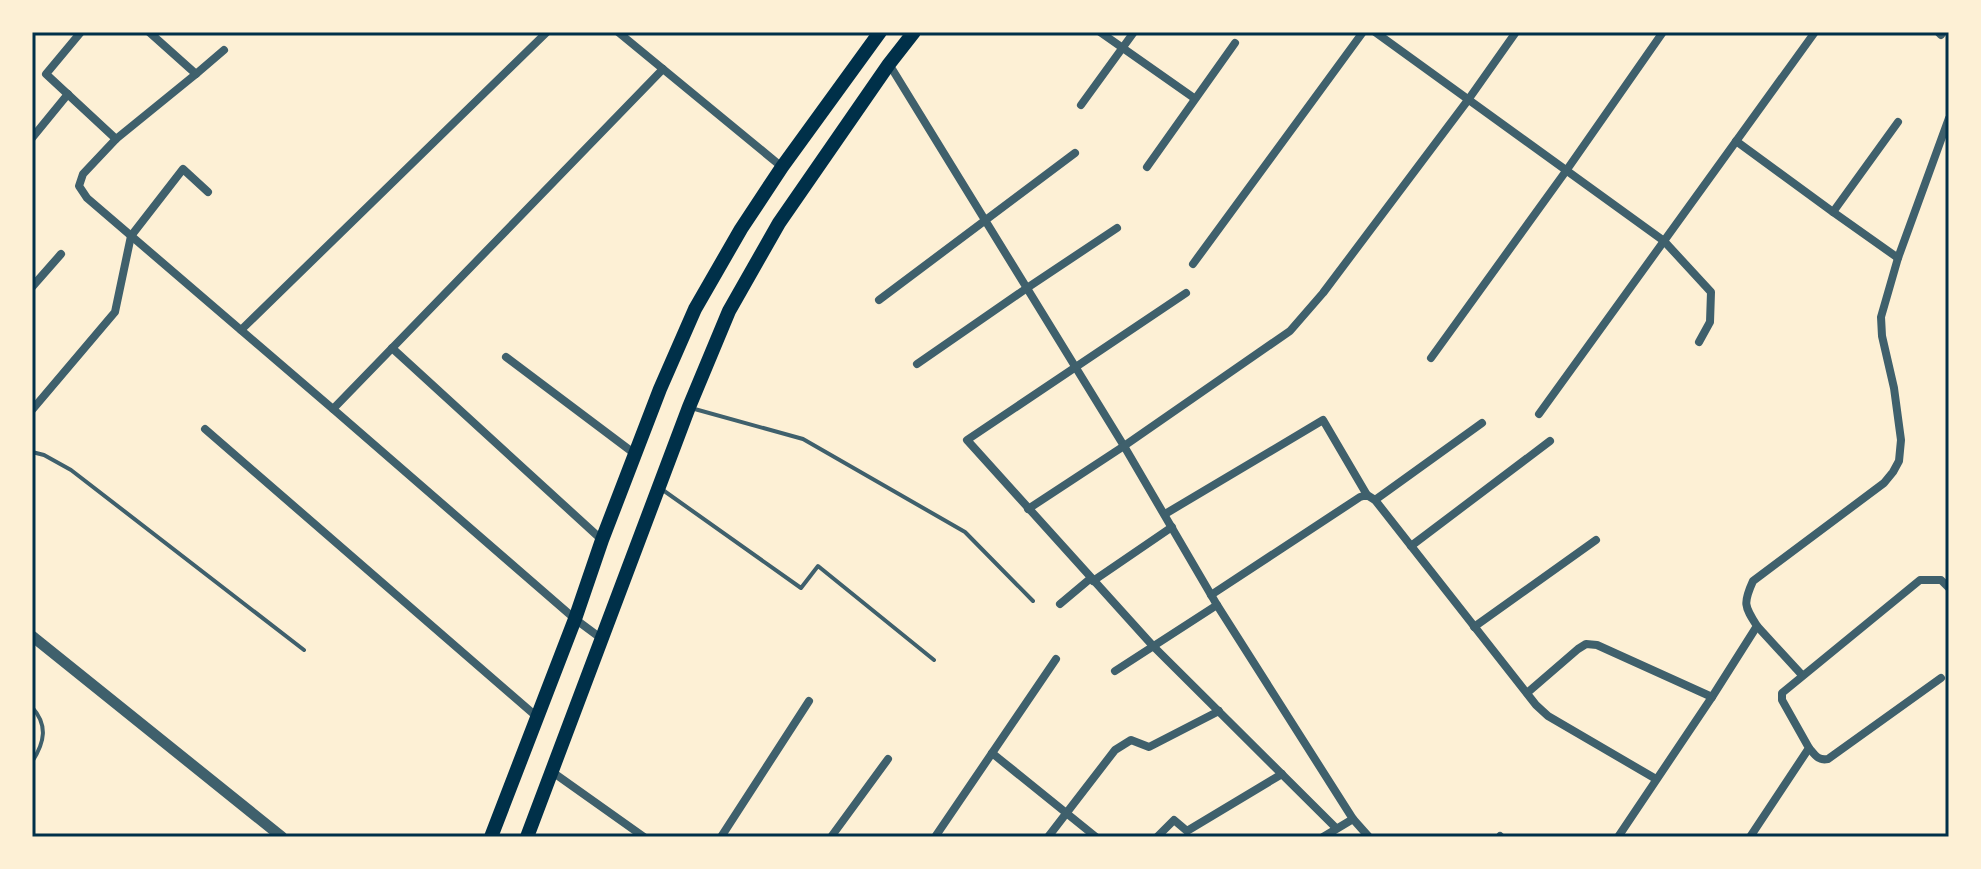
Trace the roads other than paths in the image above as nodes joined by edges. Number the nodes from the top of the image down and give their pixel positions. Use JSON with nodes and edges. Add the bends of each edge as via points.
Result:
{"nodes":[{"id":1,"x":81,"y":32,"type":"edge"},
{"id":2,"x":149,"y":32,"type":"edge"},
{"id":3,"x":547,"y":32,"type":"edge"},
{"id":4,"x":618,"y":32,"type":"edge"},
{"id":5,"x":880,"y":32,"type":"edge"},
{"id":6,"x":914,"y":32,"type":"edge"},
{"id":7,"x":1100,"y":32,"type":"edge"},
{"id":8,"x":1134,"y":32,"type":"edge"},
{"id":9,"x":1363,"y":32,"type":"edge"},
{"id":10,"x":1375,"y":32,"type":"edge"},
{"id":11,"x":1516,"y":32,"type":"edge"},
{"id":12,"x":1663,"y":32,"type":"edge"},
{"id":13,"x":1815,"y":32,"type":"edge"},
{"id":14,"x":1235,"y":43,"type":"dead end"},
{"id":15,"x":1122,"y":49,"type":"junction"},
{"id":16,"x":224,"y":50,"type":"dead end"},
{"id":17,"x":889,"y":64,"type":"junction"},
{"id":18,"x":663,"y":69,"type":"junction"},
{"id":19,"x":196,"y":74,"type":"junction"},
{"id":20,"x":68,"y":94,"type":"junction"},
{"id":21,"x":1194,"y":98,"type":"junction"},
{"id":22,"x":1468,"y":100,"type":"junction"},
{"id":23,"x":1081,"y":105,"type":"dead end"},
{"id":24,"x":1949,"y":118,"type":"edge"},
{"id":25,"x":1898,"y":122,"type":"dead end"},
{"id":26,"x":32,"y":138,"type":"edge"},
{"id":27,"x":116,"y":139,"type":"junction"},
{"id":28,"x":1736,"y":141,"type":"junction"},
{"id":29,"x":1075,"y":153,"type":"dead end"},
{"id":30,"x":782,"y":167,"type":"junction"},
{"id":31,"x":1147,"y":167,"type":"dead end"},
{"id":32,"x":1566,"y":171,"type":"junction"},
{"id":33,"x":208,"y":192,"type":"dead end"},
{"id":34,"x":1833,"y":212,"type":"junction"},
{"id":35,"x":985,"y":220,"type":"junction"},
{"id":36,"x":1117,"y":228,"type":"dead end"},
{"id":37,"x":131,"y":236,"type":"junction"},
{"id":38,"x":1664,"y":241,"type":"junction"},
{"id":39,"x":61,"y":254,"type":"dead end"},
{"id":40,"x":1898,"y":258,"type":"junction"},
{"id":41,"x":1193,"y":264,"type":"dead end"},
{"id":42,"x":32,"y":287,"type":"edge"},
{"id":43,"x":1027,"y":288,"type":"junction"},
{"id":44,"x":1186,"y":293,"type":"dead end"},
{"id":45,"x":879,"y":300,"type":"dead end"},
{"id":46,"x":241,"y":330,"type":"junction"},
{"id":47,"x":1699,"y":342,"type":"dead end"},
{"id":48,"x":392,"y":348,"type":"junction"},
{"id":49,"x":506,"y":357,"type":"dead end"},
{"id":50,"x":1431,"y":358,"type":"dead end"},
{"id":51,"x":917,"y":364,"type":"dead end"},
{"id":52,"x":1075,"y":367,"type":"junction"},
{"id":53,"x":689,"y":407,"type":"junction"},
{"id":54,"x":333,"y":409,"type":"junction"},
{"id":55,"x":32,"y":410,"type":"edge"},
{"id":56,"x":1539,"y":414,"type":"dead end"},
{"id":57,"x":1482,"y":423,"type":"dead end"},
{"id":58,"x":205,"y":429,"type":"dead end"},
{"id":59,"x":1550,"y":441,"type":"dead end"},
{"id":60,"x":1124,"y":446,"type":"junction"},
{"id":61,"x":32,"y":452,"type":"edge"},
{"id":62,"x":635,"y":454,"type":"junction"},
{"id":63,"x":660,"y":488,"type":"junction"},
{"id":64,"x":1371,"y":497,"type":"junction"},
{"id":65,"x":1028,"y":509,"type":"junction"},
{"id":66,"x":1165,"y":514,"type":"junction"},
{"id":67,"x":1172,"y":527,"type":"junction"},
{"id":68,"x":602,"y":540,"type":"junction"},
{"id":69,"x":1596,"y":540,"type":"dead end"},
{"id":70,"x":1411,"y":546,"type":"junction"},
{"id":71,"x":1092,"y":579,"type":"junction"},
{"id":72,"x":1949,"y":588,"type":"edge"},
{"id":73,"x":1211,"y":595,"type":"junction"},
{"id":74,"x":1033,"y":601,"type":"dead end"},
{"id":75,"x":1060,"y":604,"type":"dead end"},
{"id":76,"x":1217,"y":605,"type":"junction"},
{"id":77,"x":575,"y":619,"type":"junction"},
{"id":78,"x":1757,"y":626,"type":"junction"},
{"id":79,"x":1474,"y":627,"type":"junction"},
{"id":80,"x":32,"y":636,"type":"edge"},
{"id":81,"x":602,"y":639,"type":"junction"},
{"id":82,"x":1153,"y":646,"type":"junction"},
{"id":83,"x":304,"y":650,"type":"dead end"},
{"id":84,"x":1056,"y":659,"type":"dead end"},
{"id":85,"x":934,"y":660,"type":"dead end"},
{"id":86,"x":1115,"y":671,"type":"dead end"},
{"id":87,"x":1802,"y":675,"type":"junction"},
{"id":88,"x":1941,"y":678,"type":"dead end"},
{"id":89,"x":1527,"y":693,"type":"junction"},
{"id":90,"x":1712,"y":697,"type":"junction"},
{"id":91,"x":809,"y":701,"type":"dead end"},
{"id":92,"x":32,"y":707,"type":"edge"},
{"id":93,"x":1219,"y":711,"type":"junction"},
{"id":94,"x":536,"y":716,"type":"junction"},
{"id":95,"x":1809,"y":748,"type":"junction"},
{"id":96,"x":992,"y":753,"type":"junction"},
{"id":97,"x":888,"y":759,"type":"dead end"},
{"id":98,"x":32,"y":762,"type":"edge"},
{"id":99,"x":551,"y":771,"type":"junction"},
{"id":100,"x":1282,"y":774,"type":"junction"},
{"id":101,"x":1656,"y":779,"type":"junction"},
{"id":102,"x":1067,"y":813,"type":"junction"},
{"id":103,"x":1353,"y":819,"type":"junction"},
{"id":104,"x":1336,"y":828,"type":"junction"},
{"id":105,"x":282,"y":837,"type":"edge"},
{"id":106,"x":491,"y":837,"type":"edge"},
{"id":107,"x":527,"y":837,"type":"edge"},
{"id":108,"x":644,"y":837,"type":"edge"},
{"id":109,"x":721,"y":837,"type":"edge"},
{"id":110,"x":831,"y":837,"type":"edge"},
{"id":111,"x":935,"y":837,"type":"edge"},
{"id":112,"x":1048,"y":837,"type":"edge"},
{"id":113,"x":1096,"y":837,"type":"edge"},
{"id":114,"x":1157,"y":837,"type":"edge"},
{"id":115,"x":1323,"y":837,"type":"edge"},
{"id":116,"x":1369,"y":837,"type":"edge"},
{"id":117,"x":1618,"y":837,"type":"edge"},
{"id":118,"x":1750,"y":837,"type":"edge"}],
"edges":[{"from":1,"to":20,"type":"street","via":[[46,74]]},
{"from":2,"to":19,"type":"street"},
{"from":3,"to":46,"type":"street"},
{"from":4,"to":18,"type":"street"},
{"from":5,"to":30,"type":"main road"},
{"from":6,"to":17,"type":"main road"},
{"from":7,"to":15,"type":"street"},
{"from":8,"to":15,"type":"street"},
{"from":9,"to":41,"type":"street"},
{"from":10,"to":22,"type":"street"},
{"from":11,"to":22,"type":"street"},
{"from":12,"to":32,"type":"street"},
{"from":13,"to":28,"type":"street"},
{"from":14,"to":21,"type":"street"},
{"from":15,"to":21,"type":"street"},
{"from":15,"to":23,"type":"street"},
{"from":16,"to":19,"type":"street"},
{"from":17,"to":35,"type":"street"},
{"from":17,"to":53,"type":"main road","via":[[779,223],[729,311]]},
{"from":18,"to":30,"type":"street"},
{"from":18,"to":48,"type":"street"},
{"from":19,"to":27,"type":"street"},
{"from":20,"to":26,"type":"street"},
{"from":20,"to":27,"type":"street"},
{"from":21,"to":31,"type":"street"},
{"from":22,"to":32,"type":"street"},
{"from":22,"to":60,"type":"street","via":[[1290,331]]},
{"from":24,"to":40,"type":"street"},
{"from":25,"to":34,"type":"street"},
{"from":27,"to":37,"type":"street","via":[[83,174],[79,186]]},
{"from":28,"to":34,"type":"street"},
{"from":28,"to":38,"type":"street"},
{"from":29,"to":35,"type":"street"},
{"from":30,"to":62,"type":"main road","via":[[695,309]]},
{"from":32,"to":38,"type":"street"},
{"from":32,"to":50,"type":"street"},
{"from":33,"to":37,"type":"street","via":[[183,169]]},
{"from":34,"to":40,"type":"street"},
{"from":35,"to":43,"type":"street"},
{"from":35,"to":45,"type":"street"},
{"from":36,"to":43,"type":"street"},
{"from":37,"to":46,"type":"street"},
{"from":37,"to":55,"type":"street","via":[[115,312]]},
{"from":38,"to":47,"type":"street","via":[[1711,292],[1710,322]]},
{"from":38,"to":56,"type":"street"},
{"from":39,"to":42,"type":"street"},
{"from":40,"to":78,"type":"street","via":[[1881,317],[1901,440],[1899,461],[1884,483],[1753,581],[1746,609]]},
{"from":43,"to":51,"type":"street"},
{"from":43,"to":52,"type":"street"},
{"from":44,"to":52,"type":"street"},
{"from":46,"to":54,"type":"street"},
{"from":48,"to":54,"type":"street"},
{"from":48,"to":68,"type":"street"},
{"from":49,"to":62,"type":"street"},
{"from":52,"to":60,"type":"street"},
{"from":52,"to":65,"type":"street","via":[[967,440]]},
{"from":53,"to":63,"type":"main road"},
{"from":53,"to":74,"type":"lane","via":[[803,439],[965,532]]},
{"from":54,"to":77,"type":"street"},
{"from":57,"to":64,"type":"street"},
{"from":58,"to":94,"type":"street"},
{"from":59,"to":70,"type":"street"},
{"from":60,"to":65,"type":"street"},
{"from":60,"to":66,"type":"street"},
{"from":61,"to":83,"type":"lane","via":[[71,470]]},
{"from":62,"to":68,"type":"main road"},
{"from":63,"to":81,"type":"main road"},
{"from":63,"to":85,"type":"lane","via":[[801,588],[818,566]]},
{"from":64,"to":66,"type":"street","via":[[1323,420]]},
{"from":64,"to":70,"type":"street"},
{"from":64,"to":73,"type":"street","via":[[1360,497]]},
{"from":65,"to":71,"type":"street"},
{"from":66,"to":67,"type":"street"},
{"from":67,"to":71,"type":"street"},
{"from":67,"to":73,"type":"street"},
{"from":68,"to":77,"type":"main road"},
{"from":69,"to":79,"type":"street"},
{"from":70,"to":79,"type":"street"},
{"from":71,"to":75,"type":"street"},
{"from":71,"to":82,"type":"street"},
{"from":72,"to":87,"type":"street","via":[[1941,580],[1920,580]]},
{"from":73,"to":76,"type":"street"},
{"from":76,"to":82,"type":"street"},
{"from":76,"to":103,"type":"street"},
{"from":77,"to":81,"type":"street"},
{"from":77,"to":94,"type":"main road"},
{"from":78,"to":87,"type":"street"},
{"from":78,"to":90,"type":"street"},
{"from":79,"to":89,"type":"street"},
{"from":80,"to":105,"type":"street"},
{"from":81,"to":99,"type":"main road"},
{"from":82,"to":86,"type":"street"},
{"from":82,"to":93,"type":"street"},
{"from":84,"to":96,"type":"street"},
{"from":87,"to":95,"type":"street","via":[[1782,693],[1782,700]]},
{"from":88,"to":95,"type":"street","via":[[1828,759],[1817,758]]},
{"from":89,"to":90,"type":"street","via":[[1586,644]]},
{"from":89,"to":101,"type":"street","via":[[1559,724]]},
{"from":90,"to":101,"type":"street"},
{"from":91,"to":109,"type":"street"},
{"from":92,"to":98,"type":"lane","via":[[43,724],[42,743]]},
{"from":93,"to":100,"type":"street"},
{"from":93,"to":102,"type":"street","via":[[1149,747],[1131,740],[1115,750]]},
{"from":94,"to":106,"type":"main road"},
{"from":95,"to":118,"type":"street"},
{"from":96,"to":102,"type":"street"},
{"from":96,"to":111,"type":"street"},
{"from":97,"to":110,"type":"street"},
{"from":99,"to":107,"type":"main road"},
{"from":99,"to":108,"type":"street"},
{"from":100,"to":104,"type":"street"},
{"from":100,"to":114,"type":"street","via":[[1187,831],[1174,820]]},
{"from":101,"to":117,"type":"street"},
{"from":102,"to":112,"type":"street"},
{"from":102,"to":113,"type":"street"},
{"from":103,"to":104,"type":"street"},
{"from":103,"to":116,"type":"street"},
{"from":104,"to":115,"type":"street"}]}
